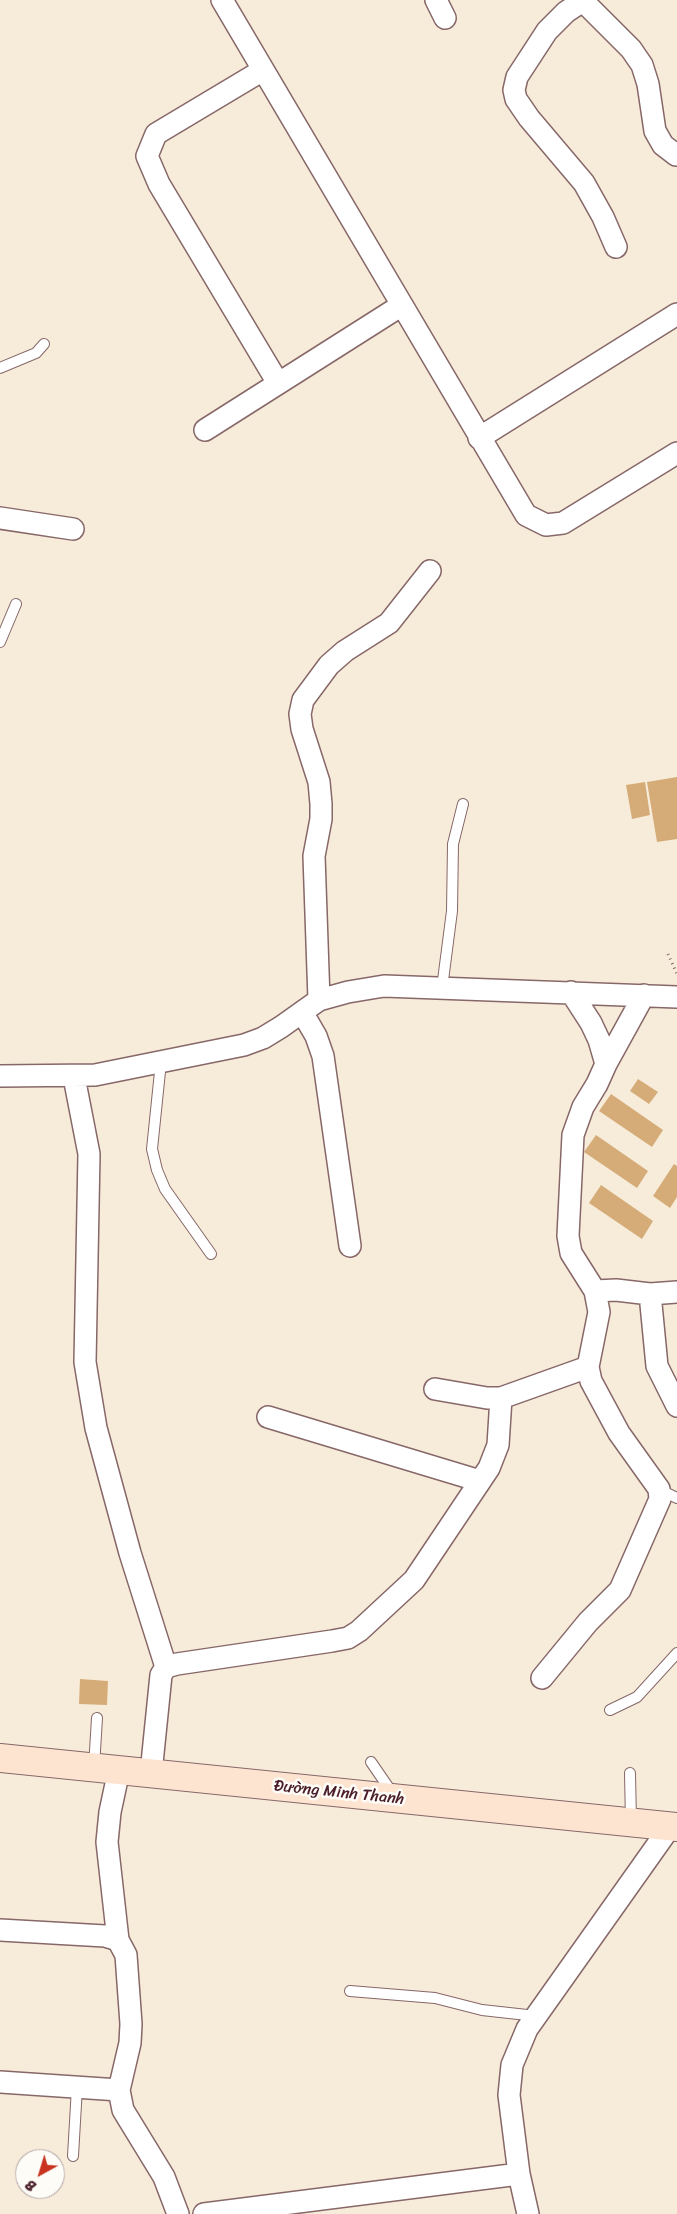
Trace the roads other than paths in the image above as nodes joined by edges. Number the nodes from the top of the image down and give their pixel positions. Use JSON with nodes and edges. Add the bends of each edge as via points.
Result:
{"nodes":[{"id":1,"x":222,"y":0,"type":"edge"},
{"id":2,"x":583,"y":0,"type":"edge"},
{"id":3,"x":263,"y":70,"type":"junction"},
{"id":4,"x":676,"y":156,"type":"edge"},
{"id":5,"x":616,"y":247,"type":"dead end"},
{"id":6,"x":402,"y":305,"type":"junction"},
{"id":7,"x":677,"y":314,"type":"edge"},
{"id":8,"x":44,"y":344,"type":"dead end"},
{"id":9,"x":0,"y":368,"type":"edge"},
{"id":10,"x":278,"y":383,"type":"junction"},
{"id":11,"x":204,"y":430,"type":"dead end"},
{"id":12,"x":480,"y":438,"type":"junction"},
{"id":13,"x":677,"y":453,"type":"edge"},
{"id":14,"x":0,"y":518,"type":"edge"},
{"id":15,"x":73,"y":529,"type":"dead end"},
{"id":16,"x":430,"y":571,"type":"dead end"},
{"id":17,"x":16,"y":604,"type":"dead end"},
{"id":18,"x":0,"y":642,"type":"edge"},
{"id":19,"x":463,"y":804,"type":"dead end"},
{"id":20,"x":442,"y":988,"type":"junction"},
{"id":21,"x":571,"y":992,"type":"junction"},
{"id":22,"x":675,"y":994,"type":"edge"},
{"id":23,"x":644,"y":995,"type":"junction"},
{"id":24,"x":319,"y":1000,"type":"junction"},
{"id":25,"x":302,"y":1012,"type":"junction"},
{"id":26,"x":161,"y":1062,"type":"junction"},
{"id":27,"x":606,"y":1064,"type":"junction"},
{"id":28,"x":0,"y":1076,"type":"edge"},
{"id":29,"x":74,"y":1077,"type":"junction"},
{"id":30,"x":350,"y":1246,"type":"dead end"},
{"id":31,"x":211,"y":1254,"type":"dead end"},
{"id":32,"x":595,"y":1292,"type":"junction"},
{"id":33,"x":677,"y":1292,"type":"edge"},
{"id":34,"x":650,"y":1294,"type":"junction"},
{"id":35,"x":588,"y":1367,"type":"junction"},
{"id":36,"x":435,"y":1389,"type":"dead end"},
{"id":37,"x":501,"y":1398,"type":"junction"},
{"id":38,"x":677,"y":1406,"type":"edge"},
{"id":39,"x":268,"y":1417,"type":"dead end"},
{"id":40,"x":480,"y":1481,"type":"junction"},
{"id":41,"x":668,"y":1494,"type":"edge"},
{"id":42,"x":677,"y":1653,"type":"edge"},
{"id":43,"x":166,"y":1667,"type":"junction"},
{"id":44,"x":542,"y":1678,"type":"dead end"},
{"id":45,"x":610,"y":1710,"type":"dead end"},
{"id":46,"x":97,"y":1718,"type":"dead end"},
{"id":47,"x":0,"y":1758,"type":"edge"},
{"id":48,"x":371,"y":1762,"type":"dead end"},
{"id":49,"x":106,"y":1769,"type":"junction"},
{"id":50,"x":151,"y":1773,"type":"junction"},
{"id":51,"x":630,"y":1773,"type":"dead end"},
{"id":52,"x":397,"y":1799,"type":"junction"},
{"id":53,"x":631,"y":1823,"type":"junction"},
{"id":54,"x":673,"y":1827,"type":"edge"},
{"id":55,"x":0,"y":1930,"type":"edge"},
{"id":56,"x":118,"y":1940,"type":"junction"},
{"id":57,"x":350,"y":1991,"type":"dead end"},
{"id":58,"x":536,"y":2016,"type":"junction"},
{"id":59,"x":0,"y":2082,"type":"edge"},
{"id":60,"x":77,"y":2087,"type":"junction"},
{"id":61,"x":119,"y":2090,"type":"junction"},
{"id":62,"x":73,"y":2156,"type":"dead end"},
{"id":63,"x":519,"y":2174,"type":"junction"},
{"id":64,"x":178,"y":2214,"type":"edge"},
{"id":65,"x":204,"y":2214,"type":"edge"},
{"id":66,"x":528,"y":2214,"type":"edge"}],
"edges":[{"from":1,"to":3,"type":"street"},
{"from":2,"to":4,"type":"street","via":[[631,49],[642,65],[655,131],[663,145]]},
{"from":2,"to":5,"type":"street","via":[[547,31],[518,77],[514,90],[516,100],[529,118],[584,183]]},
{"from":3,"to":6,"type":"street"},
{"from":3,"to":10,"type":"street","via":[[156,134],[147,156],[158,184]]},
{"from":6,"to":10,"type":"street"},
{"from":6,"to":12,"type":"street"},
{"from":7,"to":12,"type":"street"},
{"from":8,"to":9,"type":"lane","via":[[36,353]]},
{"from":10,"to":11,"type":"street"},
{"from":12,"to":13,"type":"street","via":[[526,515],[546,525],[563,523]]},
{"from":14,"to":15,"type":"street"},
{"from":16,"to":24,"type":"street","via":[[389,624],[344,651],[329,665],[303,700],[300,714],[302,729],[319,782],[321,804],[314,856]]},
{"from":17,"to":18,"type":"lane"},
{"from":19,"to":20,"type":"lane","via":[[453,844],[452,911]]},
{"from":20,"to":21,"type":"street"},
{"from":20,"to":24,"type":"street","via":[[384,986]]},
{"from":21,"to":23,"type":"street"},
{"from":21,"to":27,"type":"street","via":[[591,1023]]},
{"from":22,"to":23,"type":"street"},
{"from":23,"to":27,"type":"street"},
{"from":24,"to":25,"type":"street"},
{"from":25,"to":26,"type":"street","via":[[263,1038],[244,1045]]},
{"from":25,"to":30,"type":"street","via":[[323,1056]]},
{"from":26,"to":29,"type":"street"},
{"from":26,"to":31,"type":"lane","via":[[152,1149],[157,1170],[165,1189]]},
{"from":27,"to":32,"type":"street","via":[[583,1107],[573,1135],[568,1236],[571,1252]]},
{"from":28,"to":29,"type":"street"},
{"from":29,"to":43,"type":"street","via":[[89,1154],[85,1362],[90,1396],[130,1553]]},
{"from":32,"to":34,"type":"street","via":[[616,1290]]},
{"from":32,"to":35,"type":"street","via":[[599,1312]]},
{"from":33,"to":34,"type":"street"},
{"from":34,"to":38,"type":"street","via":[[657,1366]]},
{"from":35,"to":37,"type":"street"},
{"from":35,"to":41,"type":"street","via":[[591,1381],[619,1433]]},
{"from":36,"to":37,"type":"street"},
{"from":37,"to":40,"type":"street","via":[[498,1445]]},
{"from":39,"to":40,"type":"street"},
{"from":40,"to":43,"type":"street","via":[[414,1580],[348,1638]]},
{"from":41,"to":44,"type":"street","via":[[660,1499],[620,1590],[588,1622]]},
{"from":42,"to":45,"type":"lane","via":[[637,1697]]},
{"from":43,"to":50,"type":"street","via":[[161,1675]]},
{"from":46,"to":49,"type":"lane"},
{"from":47,"to":49,"type":"street","name":"Đường Minh Thanh"},
{"from":48,"to":52,"type":"lane"},
{"from":49,"to":50,"type":"street","name":"Đường Minh Thanh"},
{"from":49,"to":56,"type":"street","via":[[110,1812],[107,1842]]},
{"from":50,"to":52,"type":"street","name":"Đường Minh Thanh"},
{"from":51,"to":53,"type":"lane"},
{"from":52,"to":53,"type":"street","name":"Đường Minh Thanh"},
{"from":53,"to":54,"type":"street","name":"Đường Minh Thanh"},
{"from":54,"to":58,"type":"street"},
{"from":55,"to":56,"type":"street","via":[[105,1936]]},
{"from":56,"to":61,"type":"street","via":[[126,1956],[131,2024]]},
{"from":57,"to":58,"type":"lane","via":[[435,1998],[482,2010]]},
{"from":58,"to":63,"type":"street","via":[[526,2029],[512,2065],[509,2095]]},
{"from":59,"to":60,"type":"street"},
{"from":60,"to":61,"type":"street"},
{"from":60,"to":62,"type":"lane"},
{"from":61,"to":64,"type":"street","via":[[123,2110],[164,2177]]},
{"from":63,"to":65,"type":"street"},
{"from":63,"to":66,"type":"street"}]}
